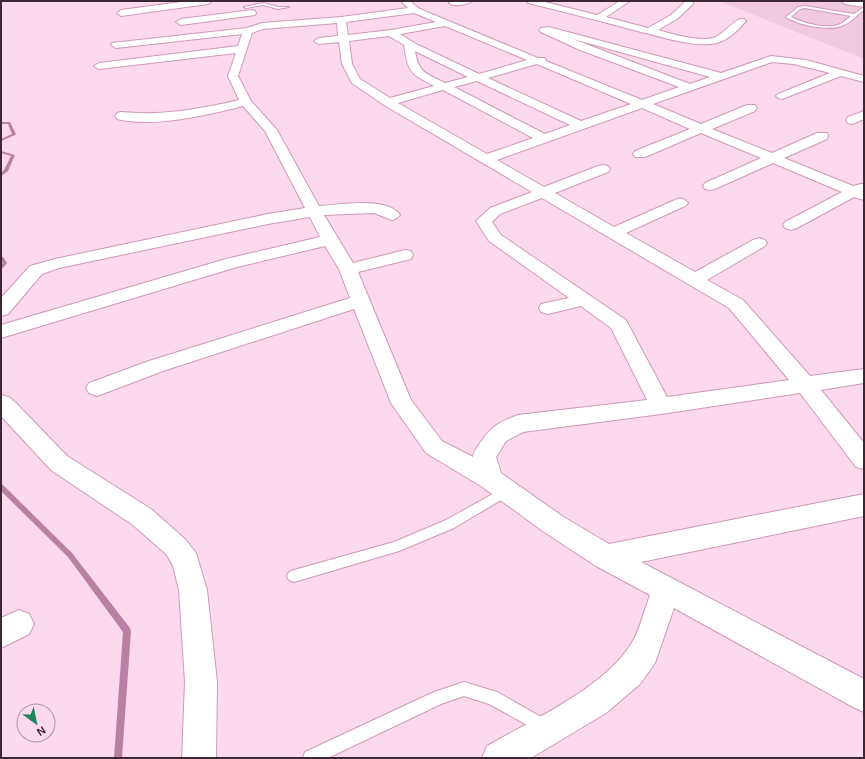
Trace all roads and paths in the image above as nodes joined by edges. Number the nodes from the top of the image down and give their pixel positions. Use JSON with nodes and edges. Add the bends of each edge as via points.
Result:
{"nodes":[{"id":1,"x":208,"y":1,"type":"edge"},
{"id":2,"x":405,"y":1,"type":"edge"},
{"id":3,"x":468,"y":1,"type":"edge"},
{"id":4,"x":531,"y":1,"type":"edge"},
{"id":5,"x":560,"y":1,"type":"edge"},
{"id":6,"x":626,"y":1,"type":"edge"},
{"id":7,"x":845,"y":1,"type":"edge"},
{"id":8,"x":690,"y":2,"type":"edge"},
{"id":9,"x":453,"y":3,"type":"dead end"},
{"id":10,"x":864,"y":4,"type":"edge"},
{"id":11,"x":548,"y":5,"type":"junction"},
{"id":12,"x":246,"y":7,"type":"edge"},
{"id":13,"x":287,"y":7,"type":"dead end"},
{"id":14,"x":864,"y":8,"type":"edge"},
{"id":15,"x":415,"y":10,"type":"junction"},
{"id":16,"x":121,"y":13,"type":"dead end"},
{"id":17,"x":854,"y":15,"type":"junction"},
{"id":18,"x":598,"y":18,"type":"junction"},
{"id":19,"x":341,"y":20,"type":"junction"},
{"id":20,"x":181,"y":22,"type":"dead end"},
{"id":21,"x":741,"y":22,"type":"dead end"},
{"id":22,"x":447,"y":23,"type":"junction"},
{"id":23,"x":262,"y":26,"type":"junction"},
{"id":24,"x":650,"y":30,"type":"junction"},
{"id":25,"x":248,"y":31,"type":"junction"},
{"id":26,"x":391,"y":33,"type":"junction"},
{"id":27,"x":344,"y":38,"type":"junction"},
{"id":28,"x":319,"y":42,"type":"dead end"},
{"id":29,"x":409,"y":44,"type":"junction"},
{"id":30,"x":116,"y":45,"type":"dead end"},
{"id":31,"x":584,"y":48,"type":"junction"},
{"id":32,"x":242,"y":49,"type":"junction"},
{"id":33,"x":537,"y":61,"type":"junction"},
{"id":34,"x":99,"y":66,"type":"dead end"},
{"id":35,"x":839,"y":73,"type":"junction"},
{"id":36,"x":721,"y":76,"type":"junction"},
{"id":37,"x":478,"y":77,"type":"junction"},
{"id":38,"x":864,"y":79,"type":"edge"},
{"id":39,"x":444,"y":87,"type":"junction"},
{"id":40,"x":690,"y":88,"type":"junction"},
{"id":41,"x":782,"y":96,"type":"dead end"},
{"id":42,"x":246,"y":102,"type":"junction"},
{"id":43,"x":388,"y":102,"type":"junction"},
{"id":44,"x":642,"y":104,"type":"junction"},
{"id":45,"x":751,"y":108,"type":"dead end"},
{"id":46,"x":864,"y":115,"type":"edge"},
{"id":47,"x":121,"y":116,"type":"dead end"},
{"id":48,"x":852,"y":120,"type":"dead end"},
{"id":49,"x":581,"y":126,"type":"junction"},
{"id":50,"x":700,"y":128,"type":"junction"},
{"id":51,"x":822,"y":136,"type":"dead end"},
{"id":52,"x":544,"y":138,"type":"junction"},
{"id":53,"x":640,"y":154,"type":"dead end"},
{"id":54,"x":773,"y":158,"type":"junction"},
{"id":55,"x":486,"y":159,"type":"junction"},
{"id":56,"x":603,"y":169,"type":"dead end"},
{"id":57,"x":710,"y":186,"type":"dead end"},
{"id":58,"x":860,"y":191,"type":"edge"},
{"id":59,"x":544,"y":193,"type":"junction"},
{"id":60,"x":680,"y":203,"type":"dead end"},
{"id":61,"x":315,"y":211,"type":"junction"},
{"id":62,"x":392,"y":215,"type":"dead end"},
{"id":63,"x":791,"y":225,"type":"dead end"},
{"id":64,"x":613,"y":233,"type":"junction"},
{"id":65,"x":330,"y":240,"type":"junction"},
{"id":66,"x":225,"y":241,"type":"junction"},
{"id":67,"x":759,"y":243,"type":"dead end"},
{"id":68,"x":405,"y":256,"type":"dead end"},
{"id":69,"x":348,"y":269,"type":"junction"},
{"id":70,"x":694,"y":280,"type":"junction"},
{"id":71,"x":585,"y":300,"type":"junction"},
{"id":72,"x":360,"y":301,"type":"junction"},
{"id":73,"x":548,"y":308,"type":"dead end"},
{"id":74,"x":1,"y":310,"type":"edge"},
{"id":75,"x":1,"y":332,"type":"edge"},
{"id":76,"x":864,"y":376,"type":"edge"},
{"id":77,"x":805,"y":385,"type":"junction"},
{"id":78,"x":97,"y":388,"type":"dead end"},
{"id":79,"x":1,"y":403,"type":"edge"},
{"id":80,"x":661,"y":406,"type":"junction"},
{"id":81,"x":864,"y":460,"type":"edge"},
{"id":82,"x":498,"y":485,"type":"junction"},
{"id":83,"x":864,"y":505,"type":"edge"},
{"id":84,"x":606,"y":557,"type":"junction"},
{"id":85,"x":294,"y":576,"type":"dead end"},
{"id":86,"x":666,"y":589,"type":"junction"},
{"id":87,"x":864,"y":696,"type":"edge"},
{"id":88,"x":549,"y":729,"type":"junction"},
{"id":89,"x":199,"y":758,"type":"edge"},
{"id":90,"x":311,"y":758,"type":"edge"},
{"id":91,"x":499,"y":758,"type":"edge"}],
"edges":[{"from":1,"to":16,"type":"street"},
{"from":2,"to":15,"type":"street"},
{"from":3,"to":9,"type":"street"},
{"from":4,"to":11,"type":"street"},
{"from":5,"to":11,"type":"street"},
{"from":6,"to":18,"type":"street"},
{"from":7,"to":10,"type":"street"},
{"from":8,"to":24,"type":"street","via":[[674,17]]},
{"from":11,"to":18,"type":"street"},
{"from":12,"to":13,"type":"lane","via":[[263,4],[276,8]]},
{"from":12,"to":20,"type":"street"},
{"from":12,"to":23,"type":"street","via":[[264,20]]},
{"from":14,"to":17,"type":"lane"},
{"from":15,"to":19,"type":"street"},
{"from":15,"to":22,"type":"street"},
{"from":17,"to":17,"type":"lane","via":[[840,26],[833,27],[788,17],[799,8],[805,7]]},
{"from":18,"to":24,"type":"street"},
{"from":19,"to":23,"type":"street"},
{"from":19,"to":27,"type":"street"},
{"from":21,"to":24,"type":"street","via":[[721,38],[711,40],[684,38]]},
{"from":22,"to":26,"type":"street"},
{"from":22,"to":33,"type":"street"},
{"from":23,"to":25,"type":"street"},
{"from":25,"to":30,"type":"street"},
{"from":25,"to":32,"type":"street"},
{"from":26,"to":27,"type":"street"},
{"from":26,"to":29,"type":"street"},
{"from":27,"to":28,"type":"street"},
{"from":27,"to":43,"type":"street","via":[[347,64],[356,81]]},
{"from":29,"to":37,"type":"street"},
{"from":29,"to":39,"type":"street","via":[[414,68],[418,73]]},
{"from":31,"to":33,"type":"street"},
{"from":31,"to":36,"type":"street","via":[[544,30]]},
{"from":31,"to":40,"type":"street"},
{"from":32,"to":34,"type":"street"},
{"from":32,"to":42,"type":"street","via":[[233,76]]},
{"from":33,"to":37,"type":"street"},
{"from":33,"to":44,"type":"street"},
{"from":35,"to":36,"type":"street","via":[[782,59],[771,59]]},
{"from":35,"to":38,"type":"street"},
{"from":35,"to":41,"type":"street"},
{"from":36,"to":40,"type":"street"},
{"from":37,"to":39,"type":"street"},
{"from":37,"to":49,"type":"street"},
{"from":39,"to":43,"type":"street"},
{"from":39,"to":52,"type":"street"},
{"from":40,"to":44,"type":"street"},
{"from":42,"to":47,"type":"street","via":[[152,118]]},
{"from":42,"to":61,"type":"street","via":[[271,130]]},
{"from":43,"to":55,"type":"street"},
{"from":44,"to":49,"type":"street"},
{"from":44,"to":50,"type":"street"},
{"from":45,"to":50,"type":"street"},
{"from":46,"to":48,"type":"street"},
{"from":49,"to":52,"type":"street"},
{"from":50,"to":53,"type":"street"},
{"from":50,"to":54,"type":"street"},
{"from":51,"to":54,"type":"street"},
{"from":52,"to":55,"type":"street"},
{"from":54,"to":57,"type":"street"},
{"from":54,"to":58,"type":"street"},
{"from":55,"to":59,"type":"street"},
{"from":56,"to":59,"type":"street"},
{"from":58,"to":63,"type":"street"},
{"from":59,"to":64,"type":"street"},
{"from":59,"to":71,"type":"street","via":[[495,211],[484,221],[495,238]]},
{"from":60,"to":64,"type":"street"},
{"from":61,"to":62,"type":"street","via":[[374,208]]},
{"from":61,"to":65,"type":"street"},
{"from":61,"to":66,"type":"street","via":[[268,219]]},
{"from":64,"to":70,"type":"street"},
{"from":65,"to":66,"type":"street"},
{"from":65,"to":69,"type":"street"},
{"from":66,"to":74,"type":"street","via":[[42,268],[36,270]]},
{"from":66,"to":75,"type":"street"},
{"from":67,"to":70,"type":"street"},
{"from":68,"to":69,"type":"street"},
{"from":69,"to":72,"type":"street"},
{"from":70,"to":77,"type":"street","via":[[736,304]]},
{"from":71,"to":73,"type":"street"},
{"from":71,"to":80,"type":"street","via":[[619,324]]},
{"from":72,"to":78,"type":"street","via":[[156,366]]},
{"from":72,"to":82,"type":"street","via":[[402,402],[434,447]]},
{"from":76,"to":77,"type":"street"},
{"from":77,"to":80,"type":"street"},
{"from":77,"to":81,"type":"street"},
{"from":79,"to":89,"type":"street","via":[[59,463],[142,517],[176,547],[186,562],[193,590],[200,682]]},
{"from":80,"to":82,"type":"street","via":[[518,424],[498,436],[484,456]]},
{"from":82,"to":84,"type":"street"},
{"from":82,"to":85,"type":"lane","via":[[450,524],[395,547]]},
{"from":83,"to":84,"type":"street"},
{"from":84,"to":86,"type":"street"},
{"from":86,"to":87,"type":"street"},
{"from":86,"to":88,"type":"street","via":[[644,652],[629,673],[595,702]]},
{"from":88,"to":90,"type":"lane","via":[[492,697],[464,689],[440,697]]},
{"from":88,"to":91,"type":"street"}]}
